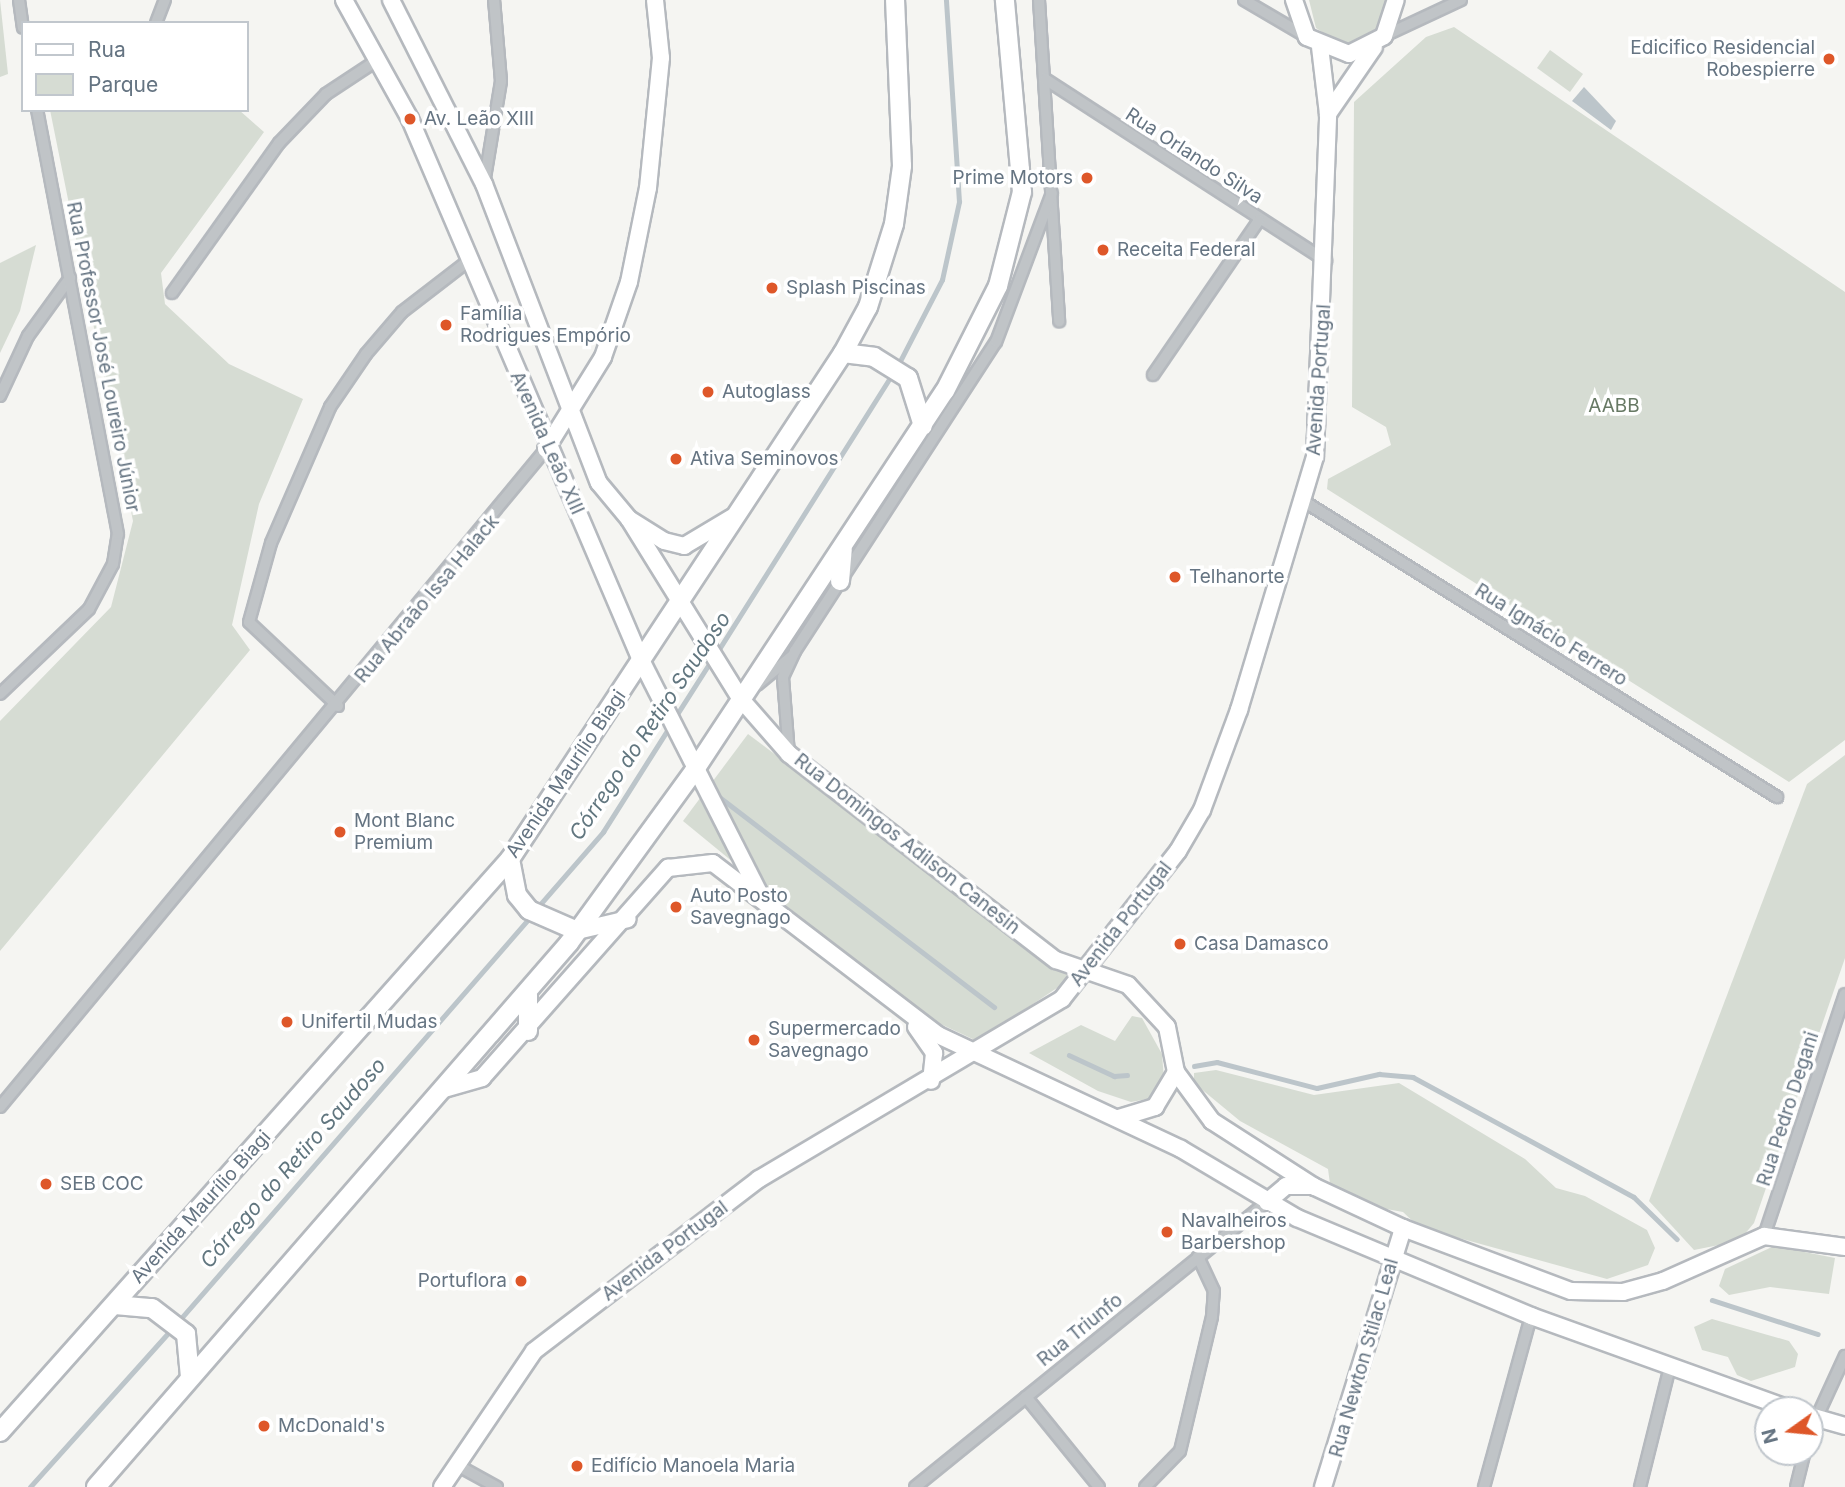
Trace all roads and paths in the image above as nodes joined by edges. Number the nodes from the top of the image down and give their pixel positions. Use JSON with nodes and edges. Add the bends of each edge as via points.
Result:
{"nodes":[{"id":1,"x":19,"y":0,"type":"edge"},
{"id":2,"x":165,"y":0,"type":"edge"},
{"id":3,"x":344,"y":0,"type":"edge"},
{"id":4,"x":391,"y":0,"type":"edge"},
{"id":5,"x":494,"y":0,"type":"edge"},
{"id":6,"x":654,"y":0,"type":"edge"},
{"id":7,"x":895,"y":0,"type":"edge"},
{"id":8,"x":1005,"y":0,"type":"edge"},
{"id":9,"x":1018,"y":0,"type":"edge"},
{"id":10,"x":1039,"y":0,"type":"edge"},
{"id":11,"x":1244,"y":0,"type":"edge"},
{"id":12,"x":1294,"y":0,"type":"edge"},
{"id":13,"x":1396,"y":0,"type":"edge"},
{"id":14,"x":1461,"y":0,"type":"edge"},
{"id":15,"x":22,"y":21,"type":"edge"},
{"id":16,"x":157,"y":21,"type":"edge"},
{"id":17,"x":1381,"y":40,"type":"junction"},
{"id":18,"x":1008,"y":42,"type":"junction"},
{"id":19,"x":1313,"y":42,"type":"junction"},
{"id":20,"x":379,"y":59,"type":"junction"},
{"id":21,"x":1045,"y":79,"type":"junction"},
{"id":22,"x":37,"y":112,"type":"edge"},
{"id":23,"x":1328,"y":114,"type":"junction"},
{"id":24,"x":484,"y":184,"type":"junction"},
{"id":25,"x":1052,"y":193,"type":"junction"},
{"id":26,"x":1259,"y":220,"type":"junction"},
{"id":27,"x":472,"y":258,"type":"junction"},
{"id":28,"x":1326,"y":261,"type":"junction"},
{"id":29,"x":70,"y":278,"type":"junction"},
{"id":30,"x":172,"y":293,"type":"dead end"},
{"id":31,"x":1059,"y":321,"type":"dead end"},
{"id":32,"x":843,"y":353,"type":"junction"},
{"id":33,"x":1153,"y":375,"type":"dead end"},
{"id":34,"x":0,"y":396,"type":"edge"},
{"id":35,"x":571,"y":414,"type":"junction"},
{"id":36,"x":923,"y":426,"type":"junction"},
{"id":37,"x":546,"y":449,"type":"junction"},
{"id":38,"x":1306,"y":502,"type":"junction"},
{"id":39,"x":731,"y":518,"type":"junction"},
{"id":40,"x":629,"y":519,"type":"junction"},
{"id":41,"x":843,"y":546,"type":"junction"},
{"id":42,"x":840,"y":581,"type":"junction"},
{"id":43,"x":680,"y":596,"type":"junction"},
{"id":44,"x":793,"y":655,"type":"junction"},
{"id":45,"x":641,"y":660,"type":"junction"},
{"id":46,"x":0,"y":694,"type":"edge"},
{"id":47,"x":740,"y":698,"type":"junction"},
{"id":48,"x":338,"y":706,"type":"junction"},
{"id":49,"x":789,"y":754,"type":"junction"},
{"id":50,"x":694,"y":772,"type":"junction"},
{"id":51,"x":1777,"y":797,"type":"dead end"},
{"id":52,"x":510,"y":859,"type":"junction"},
{"id":53,"x":764,"y":903,"type":"junction"},
{"id":54,"x":628,"y":919,"type":"junction"},
{"id":55,"x":577,"y":931,"type":"junction"},
{"id":56,"x":1085,"y":975,"type":"junction"},
{"id":57,"x":1845,"y":993,"type":"edge"},
{"id":58,"x":528,"y":995,"type":"junction"},
{"id":59,"x":905,"y":1015,"type":"junction"},
{"id":60,"x":528,"y":1031,"type":"junction"},
{"id":61,"x":980,"y":1053,"type":"junction"},
{"id":62,"x":1176,"y":1072,"type":"junction"},
{"id":63,"x":931,"y":1080,"type":"junction"},
{"id":64,"x":444,"y":1089,"type":"junction"},
{"id":65,"x":0,"y":1107,"type":"edge"},
{"id":66,"x":1119,"y":1118,"type":"junction"},
{"id":67,"x":1315,"y":1186,"type":"junction"},
{"id":68,"x":1268,"y":1202,"type":"junction"},
{"id":69,"x":1403,"y":1228,"type":"junction"},
{"id":70,"x":1764,"y":1236,"type":"junction"},
{"id":71,"x":1845,"y":1248,"type":"edge"},
{"id":72,"x":1198,"y":1257,"type":"junction"},
{"id":73,"x":1392,"y":1262,"type":"junction"},
{"id":74,"x":115,"y":1305,"type":"junction"},
{"id":75,"x":1531,"y":1316,"type":"junction"},
{"id":76,"x":1845,"y":1356,"type":"edge"},
{"id":77,"x":1670,"y":1367,"type":"junction"},
{"id":78,"x":190,"y":1377,"type":"junction"},
{"id":79,"x":1754,"y":1396,"type":"edge"},
{"id":80,"x":1026,"y":1397,"type":"junction"},
{"id":81,"x":1824,"y":1397,"type":"edge"},
{"id":82,"x":1824,"y":1424,"type":"edge"},
{"id":83,"x":1845,"y":1426,"type":"edge"},
{"id":84,"x":0,"y":1432,"type":"edge"},
{"id":85,"x":455,"y":1464,"type":"junction"},
{"id":86,"x":1801,"y":1466,"type":"edge"},
{"id":87,"x":96,"y":1487,"type":"edge"},
{"id":88,"x":442,"y":1487,"type":"edge"},
{"id":89,"x":496,"y":1487,"type":"edge"},
{"id":90,"x":915,"y":1487,"type":"edge"},
{"id":91,"x":1099,"y":1487,"type":"edge"},
{"id":92,"x":1145,"y":1487,"type":"edge"},
{"id":93,"x":1323,"y":1487,"type":"edge"},
{"id":94,"x":1484,"y":1487,"type":"edge"},
{"id":95,"x":1640,"y":1487,"type":"edge"},
{"id":96,"x":1796,"y":1487,"type":"edge"}],
"edges":[{"from":1,"to":15,"type":"street"},
{"from":2,"to":16,"type":"street"},
{"from":3,"to":20,"type":"main road","name":"Avenida Leão XIII"},
{"from":4,"to":24,"type":"main road","name":"Avenida Leão XIII"},
{"from":5,"to":24,"type":"street","via":[[501,81]]},
{"from":6,"to":35,"type":"main road","name":"Rua Abraão Issa Halack","via":[[661,58],[643,215],[607,345]]},
{"from":7,"to":32,"type":"main road","name":"Avenida Maurílio Biagi","via":[[902,166],[894,224],[868,307]]},
{"from":8,"to":18,"type":"main road"},
{"from":9,"to":18,"type":"main road"},
{"from":10,"to":21,"type":"street"},
{"from":11,"to":19,"type":"street"},
{"from":12,"to":19,"type":"main road","name":"Avenida Portugal"},
{"from":13,"to":17,"type":"main road"},
{"from":14,"to":17,"type":"street"},
{"from":17,"to":19,"type":"main road","via":[[1349,54]]},
{"from":17,"to":23,"type":"main road"},
{"from":18,"to":36,"type":"main road","via":[[1022,192],[1014,239],[972,347]]},
{"from":19,"to":23,"type":"main road","name":"Avenida Portugal"},
{"from":20,"to":27,"type":"main road","name":"Avenida Leão XIII"},
{"from":20,"to":30,"type":"street","via":[[326,94],[279,143]]},
{"from":21,"to":25,"type":"street"},
{"from":21,"to":26,"type":"street","name":"Rua Orlando Silva"},
{"from":22,"to":29,"type":"street","name":"Rua Professor José Loureiro Júnior"},
{"from":23,"to":28,"type":"main road","name":"Avenida Portugal"},
{"from":24,"to":35,"type":"main road","name":"Avenida Leão XIII"},
{"from":25,"to":31,"type":"street"},
{"from":25,"to":42,"type":"street","via":[[996,342]]},
{"from":26,"to":28,"type":"street","name":"Rua Orlando Silva"},
{"from":26,"to":33,"type":"street"},
{"from":27,"to":37,"type":"main road","name":"Avenida Leão XIII"},
{"from":27,"to":48,"type":"street","via":[[402,312],[330,407],[293,482],[249,622]]},
{"from":28,"to":38,"type":"main road","name":"Avenida Portugal","via":[[1320,409]]},
{"from":29,"to":34,"type":"street","via":[[27,336]]},
{"from":29,"to":46,"type":"street","name":"Rua Professor José Loureiro Júnior","via":[[118,534],[113,564],[89,609]]},
{"from":32,"to":36,"type":"main road","via":[[874,356],[908,378]]},
{"from":32,"to":39,"type":"main road","name":"Avenida Maurílio Biagi"},
{"from":35,"to":37,"type":"main road","name":"Rua Abraão Issa Halack"},
{"from":35,"to":40,"type":"main road","name":"Avenida Leão XIII","via":[[599,483]]},
{"from":36,"to":41,"type":"main road"},
{"from":37,"to":45,"type":"main road","name":"Avenida Leão XIII"},
{"from":37,"to":48,"type":"street","name":"Rua Abraão Issa Halack"},
{"from":38,"to":51,"type":"street","name":"Rua Ignácio Ferrero"},
{"from":38,"to":56,"type":"main road","name":"Avenida Portugal","via":[[1202,810]]},
{"from":39,"to":40,"type":"main road","name":"Avenida Leão XIII","via":[[684,546]]},
{"from":39,"to":43,"type":"main road","name":"Avenida Maurílio Biagi"},
{"from":40,"to":43,"type":"main road","name":"Rua Domingos Adilson Canesin"},
{"from":41,"to":42,"type":"main road"},
{"from":41,"to":47,"type":"main road"},
{"from":42,"to":44,"type":"street"},
{"from":43,"to":45,"type":"main road","name":"Avenida Maurílio Biagi"},
{"from":43,"to":47,"type":"main road","name":"Rua Domingos Adilson Canesin"},
{"from":44,"to":47,"type":"street"},
{"from":44,"to":49,"type":"street","via":[[782,706]]},
{"from":45,"to":50,"type":"main road","name":"Avenida Leão XIII"},
{"from":45,"to":52,"type":"main road","name":"Avenida Maurílio Biagi"},
{"from":47,"to":49,"type":"main road","name":"Rua Domingos Adilson Canesin"},
{"from":47,"to":50,"type":"main road"},
{"from":48,"to":65,"type":"street","name":"Rua Abraão Issa Halack"},
{"from":49,"to":56,"type":"main road","name":"Rua Domingos Adilson Canesin","via":[[1056,960]]},
{"from":50,"to":53,"type":"main road","name":"Avenida Leão XIII"},
{"from":50,"to":55,"type":"main road"},
{"from":52,"to":55,"type":"main road","via":[[517,895],[544,920]]},
{"from":52,"to":74,"type":"main road","name":"Avenida Maurílio Biagi"},
{"from":53,"to":54,"type":"main road","via":[[712,863],[679,863]]},
{"from":53,"to":59,"type":"main road"},
{"from":54,"to":55,"type":"main road"},
{"from":54,"to":60,"type":"main road"},
{"from":55,"to":58,"type":"main road"},
{"from":56,"to":61,"type":"main road","name":"Avenida Portugal","via":[[1062,999]]},
{"from":56,"to":62,"type":"main road","name":"Rua Domingos Adilson Canesin","via":[[1112,975],[1148,1004],[1167,1027]]},
{"from":57,"to":70,"type":"street","name":"Rua Pedro Degani"},
{"from":58,"to":60,"type":"main road"},
{"from":58,"to":64,"type":"main road"},
{"from":59,"to":61,"type":"main road"},
{"from":59,"to":63,"type":"main road","via":[[934,1053]]},
{"from":60,"to":64,"type":"main road","via":[[482,1079]]},
{"from":61,"to":63,"type":"main road","name":"Avenida Portugal"},
{"from":61,"to":66,"type":"main road"},
{"from":62,"to":66,"type":"main road","via":[[1155,1107]]},
{"from":62,"to":67,"type":"main road","via":[[1212,1121]]},
{"from":63,"to":85,"type":"main road","name":"Avenida Portugal","via":[[759,1179],[534,1351]]},
{"from":64,"to":78,"type":"main road"},
{"from":66,"to":68,"type":"main road"},
{"from":67,"to":68,"type":"main road","via":[[1286,1186]]},
{"from":67,"to":69,"type":"main road"},
{"from":68,"to":72,"type":"street","name":"Rua Triunfo"},
{"from":68,"to":73,"type":"main road"},
{"from":69,"to":70,"type":"main road","via":[[1571,1291],[1595,1293],[1663,1282]]},
{"from":69,"to":73,"type":"main road","name":"Rua Newton Stilac Leal"},
{"from":70,"to":71,"type":"main road"},
{"from":72,"to":80,"type":"street","name":"Rua Triunfo"},
{"from":72,"to":92,"type":"street","via":[[1214,1291],[1212,1317],[1180,1451]]},
{"from":73,"to":75,"type":"main road"},
{"from":73,"to":93,"type":"main road","name":"Rua Newton Stilac Leal"},
{"from":74,"to":78,"type":"main road","via":[[152,1308],[186,1334]]},
{"from":74,"to":84,"type":"main road","name":"Avenida Maurílio Biagi"},
{"from":75,"to":77,"type":"main road"},
{"from":75,"to":94,"type":"street"},
{"from":76,"to":81,"type":"street"},
{"from":77,"to":79,"type":"main road"},
{"from":77,"to":95,"type":"street"},
{"from":78,"to":87,"type":"main road"},
{"from":80,"to":90,"type":"street","name":"Rua Triunfo"},
{"from":80,"to":91,"type":"street"},
{"from":82,"to":83,"type":"main road"},
{"from":85,"to":88,"type":"main road","name":"Avenida Portugal"},
{"from":85,"to":89,"type":"street"},
{"from":86,"to":96,"type":"street"}]}
